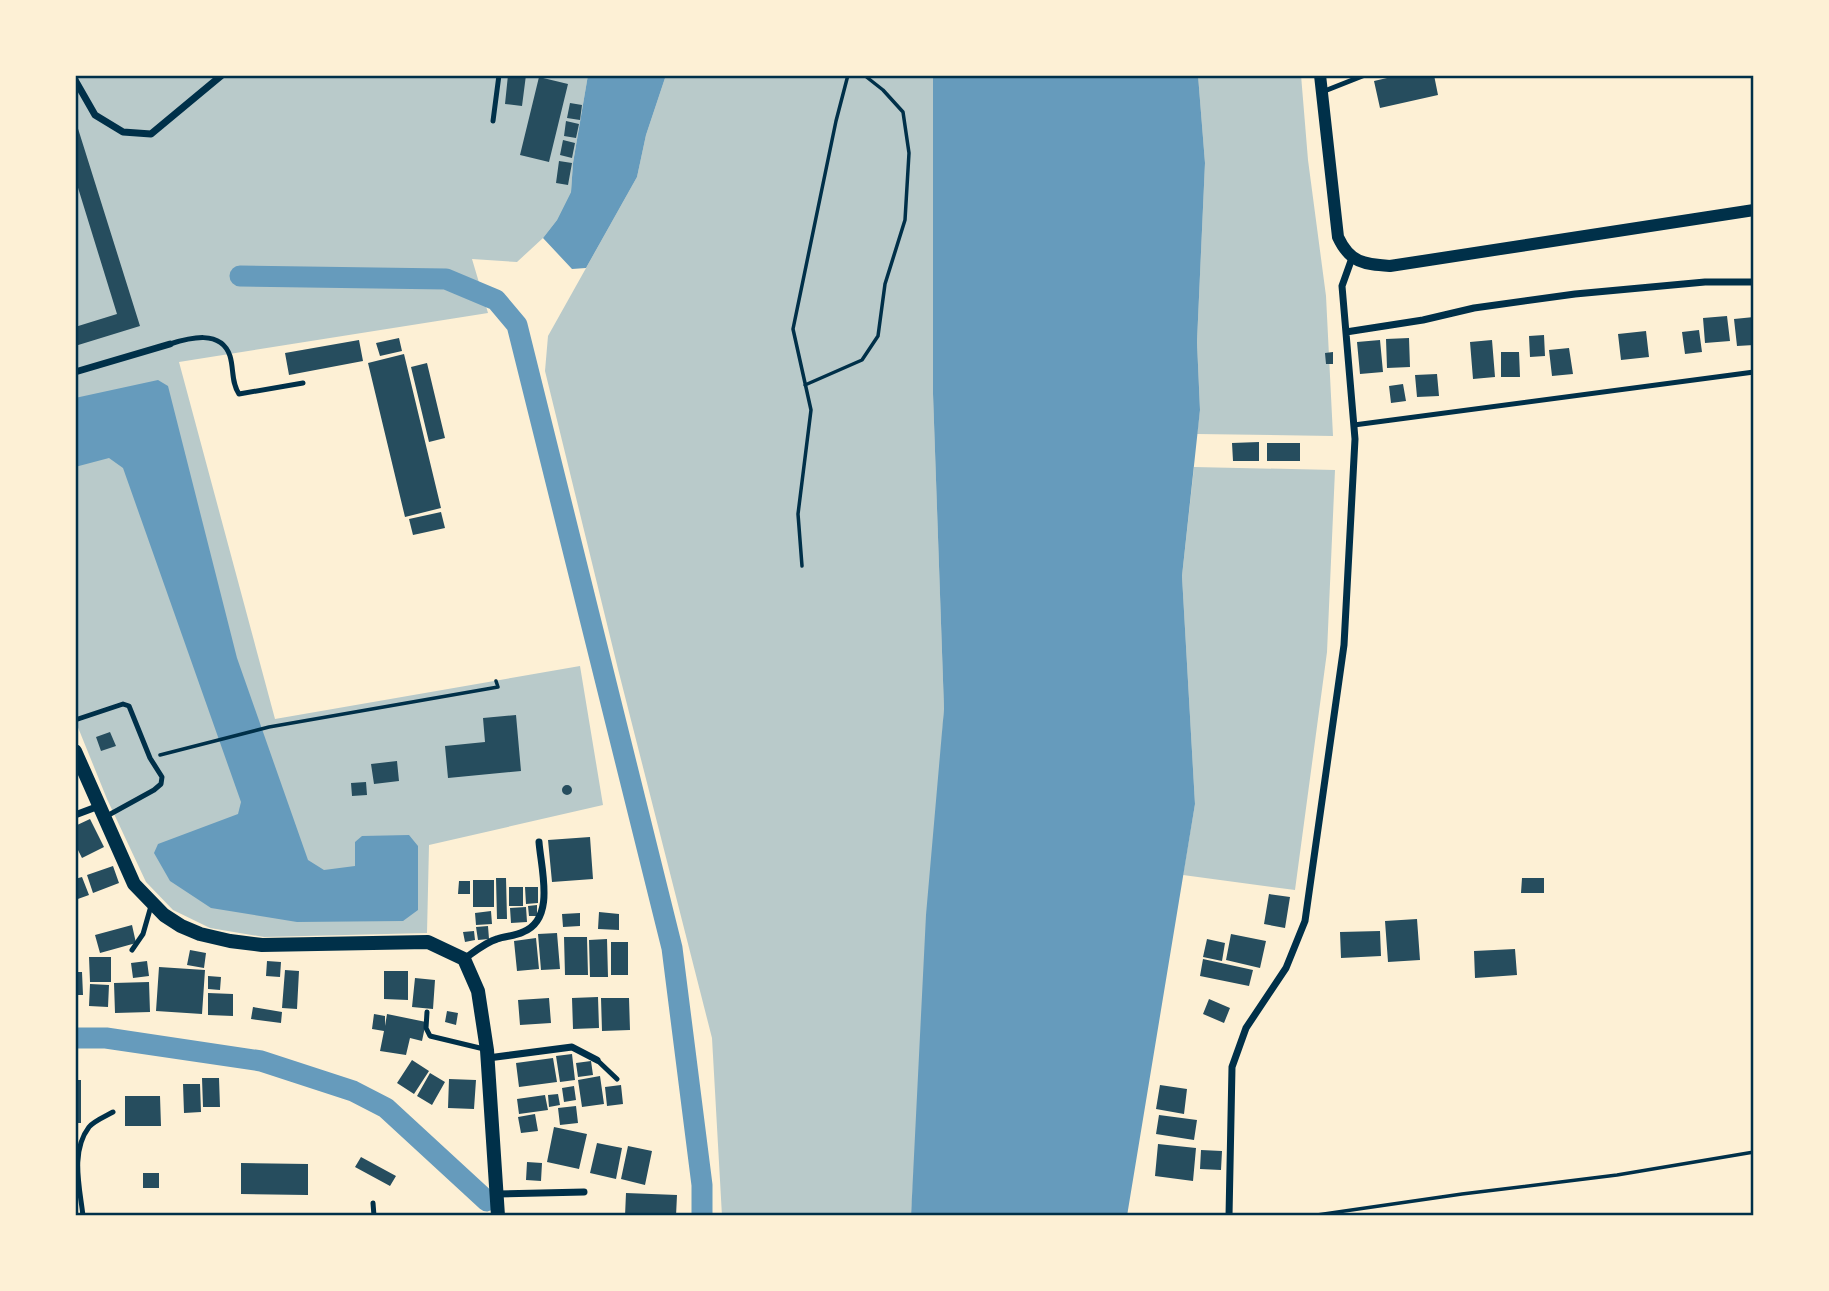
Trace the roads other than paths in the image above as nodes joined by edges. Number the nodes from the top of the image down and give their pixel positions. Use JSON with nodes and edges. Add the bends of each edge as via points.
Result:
{"nodes":[{"id":1,"x":222,"y":75,"type":"edge"},
{"id":2,"x":499,"y":75,"type":"edge"},
{"id":3,"x":1320,"y":75,"type":"edge"},
{"id":4,"x":1364,"y":75,"type":"edge"},
{"id":5,"x":75,"y":80,"type":"edge"},
{"id":6,"x":1322,"y":92,"type":"junction"},
{"id":7,"x":493,"y":121,"type":"dead end"},
{"id":8,"x":1754,"y":210,"type":"edge"},
{"id":9,"x":1352,"y":258,"type":"junction"},
{"id":10,"x":1754,"y":282,"type":"edge"},
{"id":11,"x":1346,"y":331,"type":"junction"},
{"id":12,"x":170,"y":344,"type":"joint"},
{"id":13,"x":75,"y":372,"type":"edge"},
{"id":14,"x":1754,"y":372,"type":"edge"},
{"id":15,"x":303,"y":383,"type":"dead end"},
{"id":16,"x":1354,"y":425,"type":"junction"},
{"id":17,"x":75,"y":720,"type":"edge"},
{"id":18,"x":75,"y":751,"type":"edge"},
{"id":19,"x":101,"y":812,"type":"junction"},
{"id":20,"x":75,"y":815,"type":"edge"},
{"id":21,"x":539,"y":842,"type":"dead end"},
{"id":22,"x":151,"y":903,"type":"junction"},
{"id":23,"x":131,"y":950,"type":"dead end"},
{"id":24,"x":464,"y":958,"type":"junction"},
{"id":25,"x":427,"y":1012,"type":"dead end"},
{"id":26,"x":487,"y":1054,"type":"junction"},
{"id":27,"x":597,"y":1060,"type":"joint"},
{"id":28,"x":617,"y":1079,"type":"dead end"},
{"id":29,"x":113,"y":1112,"type":"dead end"},
{"id":30,"x":584,"y":1192,"type":"dead end"},
{"id":31,"x":496,"y":1194,"type":"junction"},
{"id":32,"x":373,"y":1203,"type":"dead end"},
{"id":33,"x":498,"y":1214,"type":"edge"},
{"id":34,"x":83,"y":1216,"type":"edge"},
{"id":35,"x":374,"y":1216,"type":"edge"},
{"id":36,"x":1229,"y":1216,"type":"edge"}],
"edges":[{"from":1,"to":5,"type":"street","via":[[150,134],[123,132],[95,115]]},
{"from":2,"to":7,"type":"lane"},
{"from":3,"to":6,"type":"street"},
{"from":4,"to":6,"type":"lane"},
{"from":6,"to":9,"type":"street","via":[[1338,237]]},
{"from":8,"to":9,"type":"street","via":[[1390,266]]},
{"from":9,"to":11,"type":"street","via":[[1342,286]]},
{"from":10,"to":11,"type":"street","via":[[1705,282],[1575,295]]},
{"from":11,"to":16,"type":"street"},
{"from":12,"to":13,"type":"street"},
{"from":12,"to":15,"type":"lane","via":[[209,337],[221,343],[230,354],[234,388],[239,394]]},
{"from":14,"to":16,"type":"lane"},
{"from":16,"to":36,"type":"street","via":[[1343,645],[1305,921],[1286,968],[1245,1028],[1232,1067]]},
{"from":17,"to":19,"type":"lane","via":[[122,704],[129,706],[162,777],[155,790]]},
{"from":18,"to":19,"type":"main road"},
{"from":19,"to":20,"type":"street"},
{"from":19,"to":22,"type":"main road","via":[[134,884]]},
{"from":21,"to":24,"type":"street","via":[[541,915],[524,932],[494,939]]},
{"from":22,"to":23,"type":"lane","via":[[143,934]]},
{"from":22,"to":24,"type":"main road","via":[[181,926],[230,941],[262,945],[428,942]]},
{"from":24,"to":26,"type":"main road","via":[[478,991]]},
{"from":25,"to":26,"type":"lane","via":[[430,1036]]},
{"from":26,"to":27,"type":"street","via":[[572,1047]]},
{"from":26,"to":31,"type":"main road"},
{"from":27,"to":28,"type":"lane"},
{"from":29,"to":34,"type":"lane","via":[[90,1126],[79,1152]]},
{"from":30,"to":31,"type":"street"},
{"from":31,"to":33,"type":"main road"},
{"from":32,"to":35,"type":"lane"}]}
